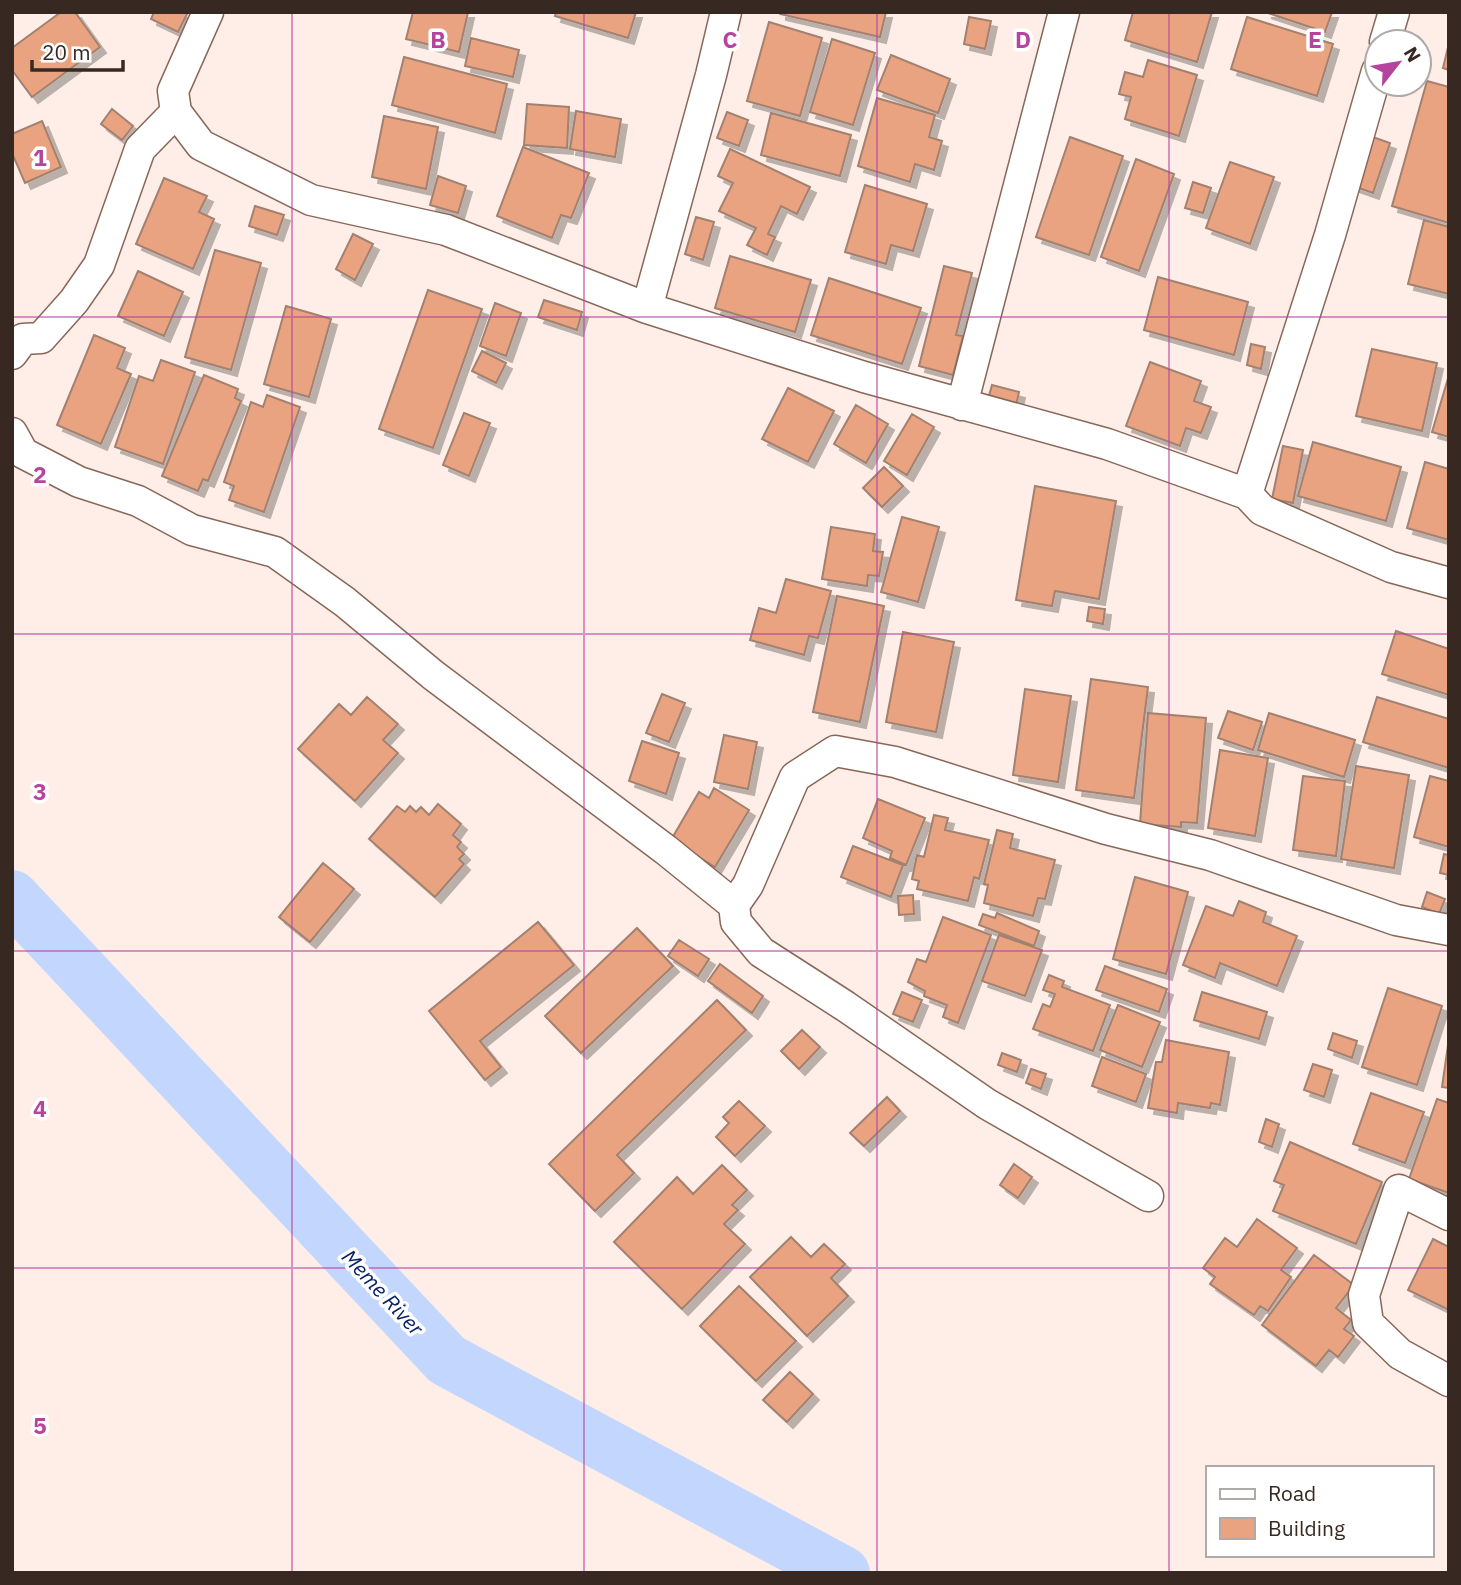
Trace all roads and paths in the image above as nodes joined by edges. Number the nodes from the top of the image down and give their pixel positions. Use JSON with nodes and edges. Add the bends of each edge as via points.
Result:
{"nodes":[{"id":1,"x":208,"y":12,"type":"edge"},
{"id":2,"x":726,"y":12,"type":"edge"},
{"id":3,"x":1064,"y":12,"type":"edge"},
{"id":4,"x":1369,"y":98,"type":"edge"},
{"id":5,"x":176,"y":112,"type":"junction"},
{"id":6,"x":201,"y":145,"type":"junction"},
{"id":7,"x":140,"y":149,"type":"junction"},
{"id":8,"x":647,"y":308,"type":"junction"},
{"id":9,"x":12,"y":354,"type":"edge"},
{"id":10,"x":962,"y":405,"type":"junction"},
{"id":11,"x":12,"y":433,"type":"edge"},
{"id":12,"x":1247,"y":494,"type":"junction"},
{"id":13,"x":1449,"y":583,"type":"edge"},
{"id":14,"x":734,"y":905,"type":"junction"},
{"id":15,"x":1449,"y":930,"type":"edge"},
{"id":16,"x":1148,"y":1196,"type":"dead end"},
{"id":17,"x":1449,"y":1215,"type":"edge"},
{"id":18,"x":1449,"y":1381,"type":"edge"}],
"edges":[{"from":1,"to":5,"type":"street","via":[[173,91]]},
{"from":2,"to":8,"type":"street"},
{"from":3,"to":10,"type":"street"},
{"from":4,"to":12,"type":"street"},
{"from":5,"to":6,"type":"street"},
{"from":5,"to":7,"type":"street"},
{"from":6,"to":7,"type":"street"},
{"from":6,"to":8,"type":"street","via":[[311,200],[446,230]]},
{"from":7,"to":9,"type":"street","via":[[99,265],[41,338],[23,339]]},
{"from":8,"to":10,"type":"street"},
{"from":10,"to":12,"type":"street","via":[[1107,444]]},
{"from":11,"to":14,"type":"street","via":[[23,453],[79,482],[138,501],[192,530],[275,552],[345,601],[433,675]]},
{"from":12,"to":13,"type":"street","via":[[1262,510],[1391,567]]},
{"from":14,"to":15,"type":"street","via":[[748,885],[795,777],[835,751],[895,762],[1106,829],[1210,855],[1396,920]]},
{"from":14,"to":16,"type":"street","via":[[736,922],[761,952],[988,1104]]},
{"from":17,"to":18,"type":"street","via":[[1399,1189],[1364,1295],[1368,1323],[1400,1354]]}]}
